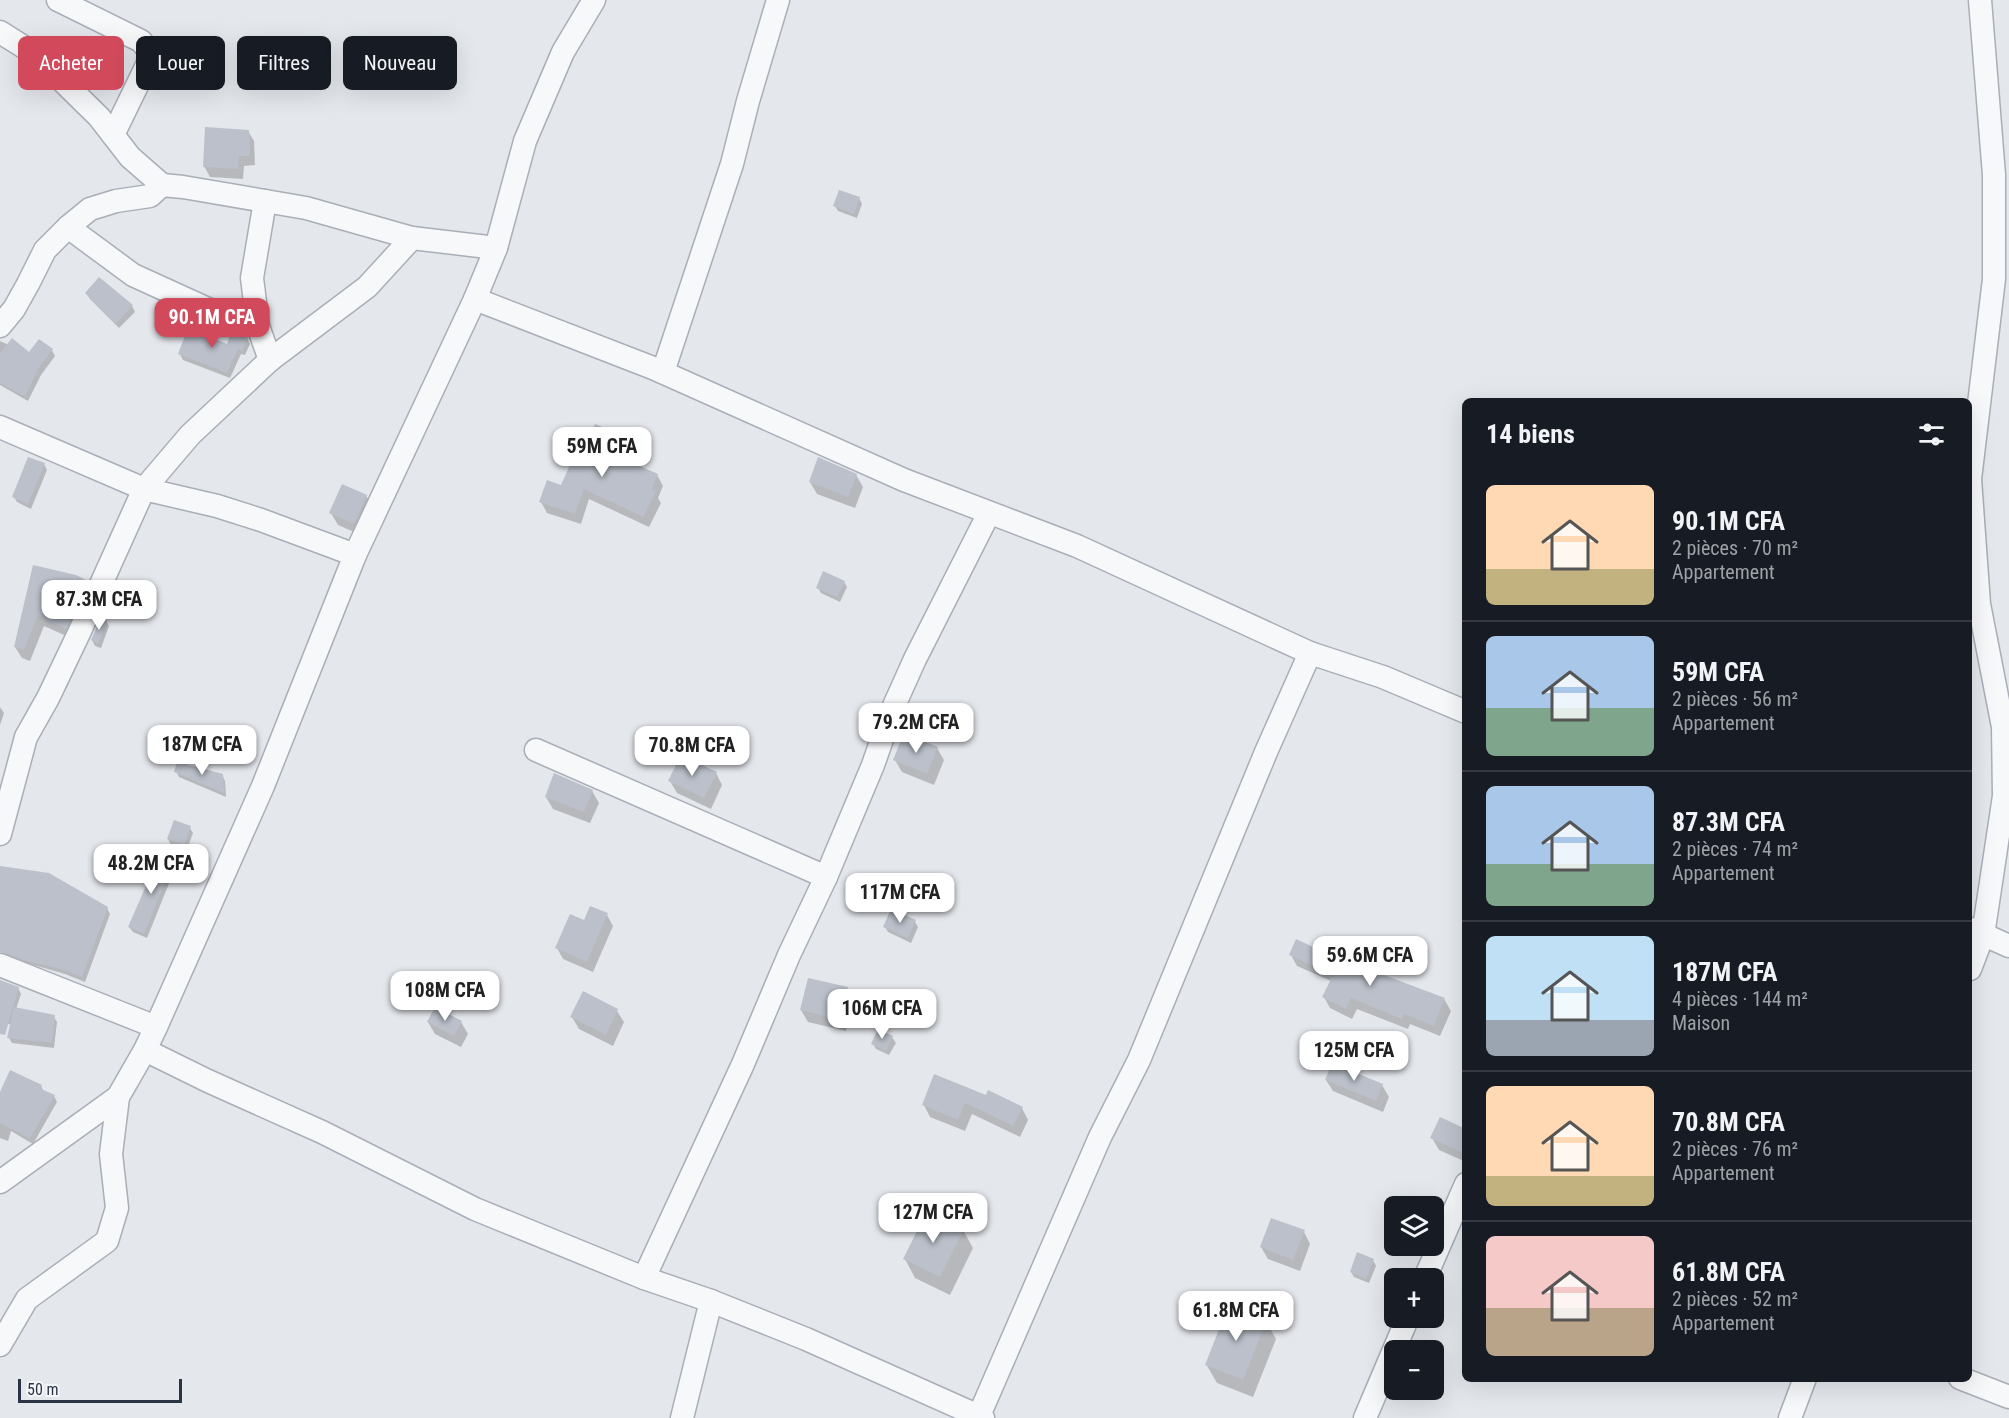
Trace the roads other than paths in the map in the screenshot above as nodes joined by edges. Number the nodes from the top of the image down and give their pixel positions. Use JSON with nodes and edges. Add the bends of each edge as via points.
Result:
{"nodes":[{"id":1,"x":58,"y":0,"type":"edge"},
{"id":2,"x":594,"y":0,"type":"edge"},
{"id":3,"x":778,"y":0,"type":"edge"},
{"id":4,"x":1980,"y":0,"type":"edge"},
{"id":5,"x":0,"y":32,"type":"edge"},
{"id":6,"x":113,"y":135,"type":"junction"},
{"id":7,"x":162,"y":185,"type":"junction"},
{"id":8,"x":265,"y":201,"type":"junction"},
{"id":9,"x":68,"y":227,"type":"junction"},
{"id":10,"x":412,"y":238,"type":"junction"},
{"id":11,"x":496,"y":248,"type":"junction"},
{"id":12,"x":475,"y":299,"type":"junction"},
{"id":13,"x":0,"y":326,"type":"edge"},
{"id":14,"x":258,"y":326,"type":"junction"},
{"id":15,"x":270,"y":360,"type":"junction"},
{"id":16,"x":663,"y":372,"type":"junction"},
{"id":17,"x":0,"y":426,"type":"edge"},
{"id":18,"x":1972,"y":462,"type":"edge"},
{"id":19,"x":144,"y":489,"type":"junction"},
{"id":20,"x":1972,"y":510,"type":"edge"},
{"id":21,"x":989,"y":513,"type":"junction"},
{"id":22,"x":355,"y":555,"type":"junction"},
{"id":23,"x":1310,"y":653,"type":"junction"},
{"id":24,"x":1462,"y":710,"type":"edge"},
{"id":25,"x":536,"y":750,"type":"dead end"},
{"id":26,"x":0,"y":834,"type":"edge"},
{"id":27,"x":826,"y":877,"type":"junction"},
{"id":28,"x":1976,"y":932,"type":"edge"},
{"id":29,"x":2009,"y":946,"type":"edge"},
{"id":30,"x":1972,"y":957,"type":"edge"},
{"id":31,"x":0,"y":965,"type":"edge"},
{"id":32,"x":156,"y":1027,"type":"junction"},
{"id":33,"x":145,"y":1050,"type":"junction"},
{"id":34,"x":118,"y":1097,"type":"junction"},
{"id":35,"x":0,"y":1182,"type":"edge"},
{"id":36,"x":1462,"y":1193,"type":"edge"},
{"id":37,"x":1429,"y":1268,"type":"edge"},
{"id":38,"x":644,"y":1278,"type":"junction"},
{"id":39,"x":711,"y":1301,"type":"junction"},
{"id":40,"x":1403,"y":1328,"type":"edge"},
{"id":41,"x":0,"y":1345,"type":"edge"},
{"id":42,"x":1804,"y":1382,"type":"edge"},
{"id":43,"x":1970,"y":1382,"type":"edge"},
{"id":44,"x":2009,"y":1397,"type":"edge"},
{"id":45,"x":980,"y":1417,"type":"edge"},
{"id":46,"x":682,"y":1418,"type":"edge"},
{"id":47,"x":1365,"y":1418,"type":"edge"},
{"id":48,"x":1790,"y":1418,"type":"edge"}],
"edges":[{"from":1,"to":6,"type":"street","via":[[141,41],[149,51],[148,63]]},
{"from":2,"to":11,"type":"street","via":[[563,52],[525,141]]},
{"from":3,"to":16,"type":"street","via":[[732,164]]},
{"from":4,"to":18,"type":"street","via":[[1994,175],[1994,279]]},
{"from":5,"to":6,"type":"street","via":[[35,54]]},
{"from":6,"to":7,"type":"street","via":[[130,157]]},
{"from":7,"to":8,"type":"street"},
{"from":7,"to":9,"type":"street","via":[[150,196],[90,209]]},
{"from":8,"to":10,"type":"street","via":[[306,208]]},
{"from":8,"to":14,"type":"street","via":[[252,278]]},
{"from":9,"to":13,"type":"street","via":[[45,250],[19,301]]},
{"from":9,"to":14,"type":"street","via":[[133,274],[222,316]]},
{"from":10,"to":11,"type":"street"},
{"from":10,"to":15,"type":"street","via":[[367,287]]},
{"from":11,"to":12,"type":"street"},
{"from":12,"to":16,"type":"street"},
{"from":12,"to":22,"type":"street"},
{"from":14,"to":15,"type":"street"},
{"from":15,"to":19,"type":"street","via":[[190,435]]},
{"from":16,"to":21,"type":"street","via":[[904,480]]},
{"from":17,"to":19,"type":"street"},
{"from":19,"to":22,"type":"street","via":[[217,506]]},
{"from":19,"to":26,"type":"street","via":[[48,698],[26,736]]},
{"from":20,"to":28,"type":"street","via":[[1978,604],[2003,727],[2004,796]]},
{"from":21,"to":23,"type":"street","via":[[1077,546]]},
{"from":21,"to":27,"type":"street","via":[[893,708]]},
{"from":22,"to":32,"type":"street","via":[[263,786]]},
{"from":23,"to":24,"type":"street","via":[[1383,677]]},
{"from":23,"to":45,"type":"street","via":[[1139,1060],[1100,1137]]},
{"from":25,"to":27,"type":"street"},
{"from":27,"to":38,"type":"street"},
{"from":28,"to":29,"type":"street"},
{"from":28,"to":30,"type":"street"},
{"from":31,"to":32,"type":"street"},
{"from":32,"to":33,"type":"street"},
{"from":33,"to":34,"type":"street"},
{"from":33,"to":38,"type":"street","via":[[475,1209]]},
{"from":34,"to":35,"type":"street"},
{"from":34,"to":41,"type":"street","via":[[111,1154],[117,1208],[106,1241],[27,1299]]},
{"from":36,"to":37,"type":"street"},
{"from":38,"to":39,"type":"street"},
{"from":39,"to":45,"type":"street","via":[[882,1371]]},
{"from":39,"to":46,"type":"street"},
{"from":40,"to":47,"type":"street"},
{"from":42,"to":48,"type":"street"},
{"from":43,"to":44,"type":"street"}]}
